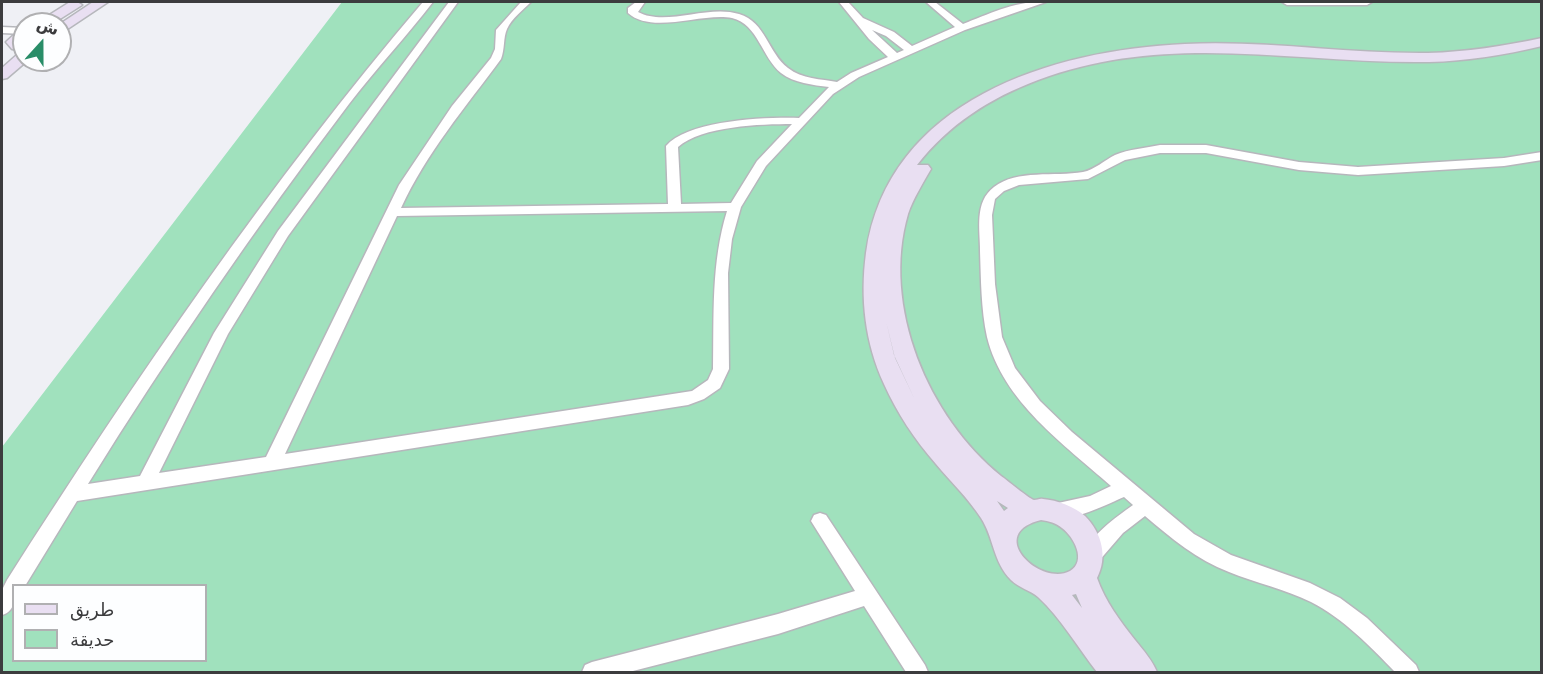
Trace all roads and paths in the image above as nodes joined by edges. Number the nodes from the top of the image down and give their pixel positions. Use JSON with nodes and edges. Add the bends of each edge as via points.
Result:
{"nodes":[{"id":1,"x":81,"y":2,"type":"edge"},
{"id":2,"x":101,"y":2,"type":"edge"},
{"id":3,"x":428,"y":2,"type":"edge"},
{"id":4,"x":453,"y":2,"type":"edge"},
{"id":5,"x":526,"y":2,"type":"edge"},
{"id":6,"x":641,"y":2,"type":"edge"},
{"id":7,"x":843,"y":2,"type":"edge"},
{"id":8,"x":930,"y":2,"type":"edge"},
{"id":9,"x":1035,"y":2,"type":"edge"},
{"id":10,"x":1041,"y":2,"type":"edge"},
{"id":11,"x":1287,"y":2,"type":"edge"},
{"id":12,"x":1306,"y":2,"type":"edge"},
{"id":13,"x":1367,"y":2,"type":"edge"},
{"id":14,"x":1014,"y":4,"type":"edge"},
{"id":15,"x":63,"y":12,"type":"edge"},
{"id":16,"x":861,"y":21,"type":"junction"},
{"id":17,"x":72,"y":22,"type":"edge"},
{"id":18,"x":962,"y":28,"type":"junction"},
{"id":19,"x":1542,"y":42,"type":"edge"},
{"id":20,"x":12,"y":43,"type":"edge"},
{"id":21,"x":910,"y":49,"type":"junction"},
{"id":22,"x":1542,"y":50,"type":"edge"},
{"id":23,"x":894,"y":56,"type":"junction"},
{"id":24,"x":2,"y":75,"type":"edge"},
{"id":25,"x":837,"y":85,"type":"junction"},
{"id":26,"x":801,"y":121,"type":"junction"},
{"id":27,"x":1542,"y":156,"type":"edge"},
{"id":28,"x":674,"y":207,"type":"junction"},
{"id":29,"x":735,"y":207,"type":"junction"},
{"id":30,"x":391,"y":212,"type":"junction"},
{"id":31,"x":272,"y":463,"type":"junction"},
{"id":32,"x":146,"y":482,"type":"junction"},
{"id":33,"x":1126,"y":487,"type":"junction"},
{"id":34,"x":71,"y":494,"type":"junction"},
{"id":35,"x":1146,"y":505,"type":"junction"},
{"id":36,"x":1041,"y":511,"type":"junction"},
{"id":37,"x":820,"y":521,"type":"dead end"},
{"id":38,"x":1003,"y":535,"type":"junction"},
{"id":39,"x":1087,"y":566,"type":"junction"},
{"id":40,"x":15,"y":584,"type":"edge"},
{"id":41,"x":1044,"y":585,"type":"junction"},
{"id":42,"x":12,"y":589,"type":"edge"},
{"id":43,"x":868,"y":596,"type":"junction"},
{"id":44,"x":2,"y":606,"type":"edge"},
{"id":45,"x":599,"y":672,"type":"edge"},
{"id":46,"x":918,"y":672,"type":"edge"},
{"id":47,"x":1114,"y":672,"type":"edge"},
{"id":48,"x":1143,"y":672,"type":"edge"},
{"id":49,"x":1409,"y":672,"type":"edge"}],
"edges":[{"from":1,"to":15,"type":"street"},
{"from":2,"to":17,"type":"street"},
{"from":3,"to":34,"type":"street","via":[[336,113],[229,259]]},
{"from":4,"to":32,"type":"street","via":[[283,234],[221,333]]},
{"from":5,"to":30,"type":"street","via":[[501,30],[496,59],[438,132]]},
{"from":6,"to":25,"type":"street","via":[[633,13],[648,20],[713,14],[741,18],[755,28],[782,69],[806,80]]},
{"from":7,"to":16,"type":"street"},
{"from":8,"to":18,"type":"street"},
{"from":9,"to":10,"type":"street"},
{"from":9,"to":14,"type":"street"},
{"from":11,"to":12,"type":"street"},
{"from":12,"to":13,"type":"street"},
{"from":14,"to":18,"type":"street"},
{"from":16,"to":21,"type":"street","via":[[890,34]]},
{"from":16,"to":23,"type":"street","via":[[869,35]]},
{"from":18,"to":21,"type":"street"},
{"from":19,"to":38,"type":"street","via":[[1501,52],[1412,59],[1243,48],[1139,52],[1080,63],[1024,80],[980,100],[937,132],[905,170],[883,217],[875,260],[876,323],[891,376],[913,417],[984,500]]},
{"from":20,"to":24,"type":"street"},
{"from":21,"to":23,"type":"street"},
{"from":22,"to":36,"type":"street","via":[[1491,60],[1428,64],[1237,54],[1122,61],[1033,85],[988,108],[956,131],[919,174],[898,224],[890,281],[896,325],[919,390],[946,432],[998,488]]},
{"from":23,"to":25,"type":"street"},
{"from":25,"to":26,"type":"street"},
{"from":26,"to":28,"type":"street","via":[[759,122],[679,138],[672,146]]},
{"from":26,"to":29,"type":"street","via":[[761,164]]},
{"from":27,"to":33,"type":"street","via":[[1358,171],[1299,166],[1206,149],[1160,148],[1121,157],[1088,175],[1026,179],[994,192],[988,198],[986,215],[993,329],[1004,364],[1034,405]]},
{"from":28,"to":29,"type":"street"},
{"from":28,"to":30,"type":"street"},
{"from":29,"to":31,"type":"street","via":[[722,256],[721,369],[714,384],[698,395]]},
{"from":30,"to":31,"type":"street"},
{"from":31,"to":32,"type":"street"},
{"from":32,"to":34,"type":"street"},
{"from":33,"to":35,"type":"street"},
{"from":33,"to":36,"type":"street","via":[[1093,503]]},
{"from":34,"to":40,"type":"street"},
{"from":35,"to":39,"type":"street","via":[[1117,527]]},
{"from":35,"to":49,"type":"street","via":[[1214,556],[1306,590],[1341,610],[1374,636]]},
{"from":36,"to":38,"type":"street","via":[[1011,518]]},
{"from":36,"to":39,"type":"street","via":[[1072,521],[1080,529],[1090,546]]},
{"from":37,"to":43,"type":"street"},
{"from":38,"to":41,"type":"street","via":[[1003,545],[1013,565]]},
{"from":39,"to":41,"type":"street","via":[[1066,585]]},
{"from":39,"to":48,"type":"street","via":[[1092,602]]},
{"from":41,"to":47,"type":"street"},
{"from":42,"to":44,"type":"street"},
{"from":43,"to":45,"type":"street"},
{"from":43,"to":46,"type":"street"}]}
